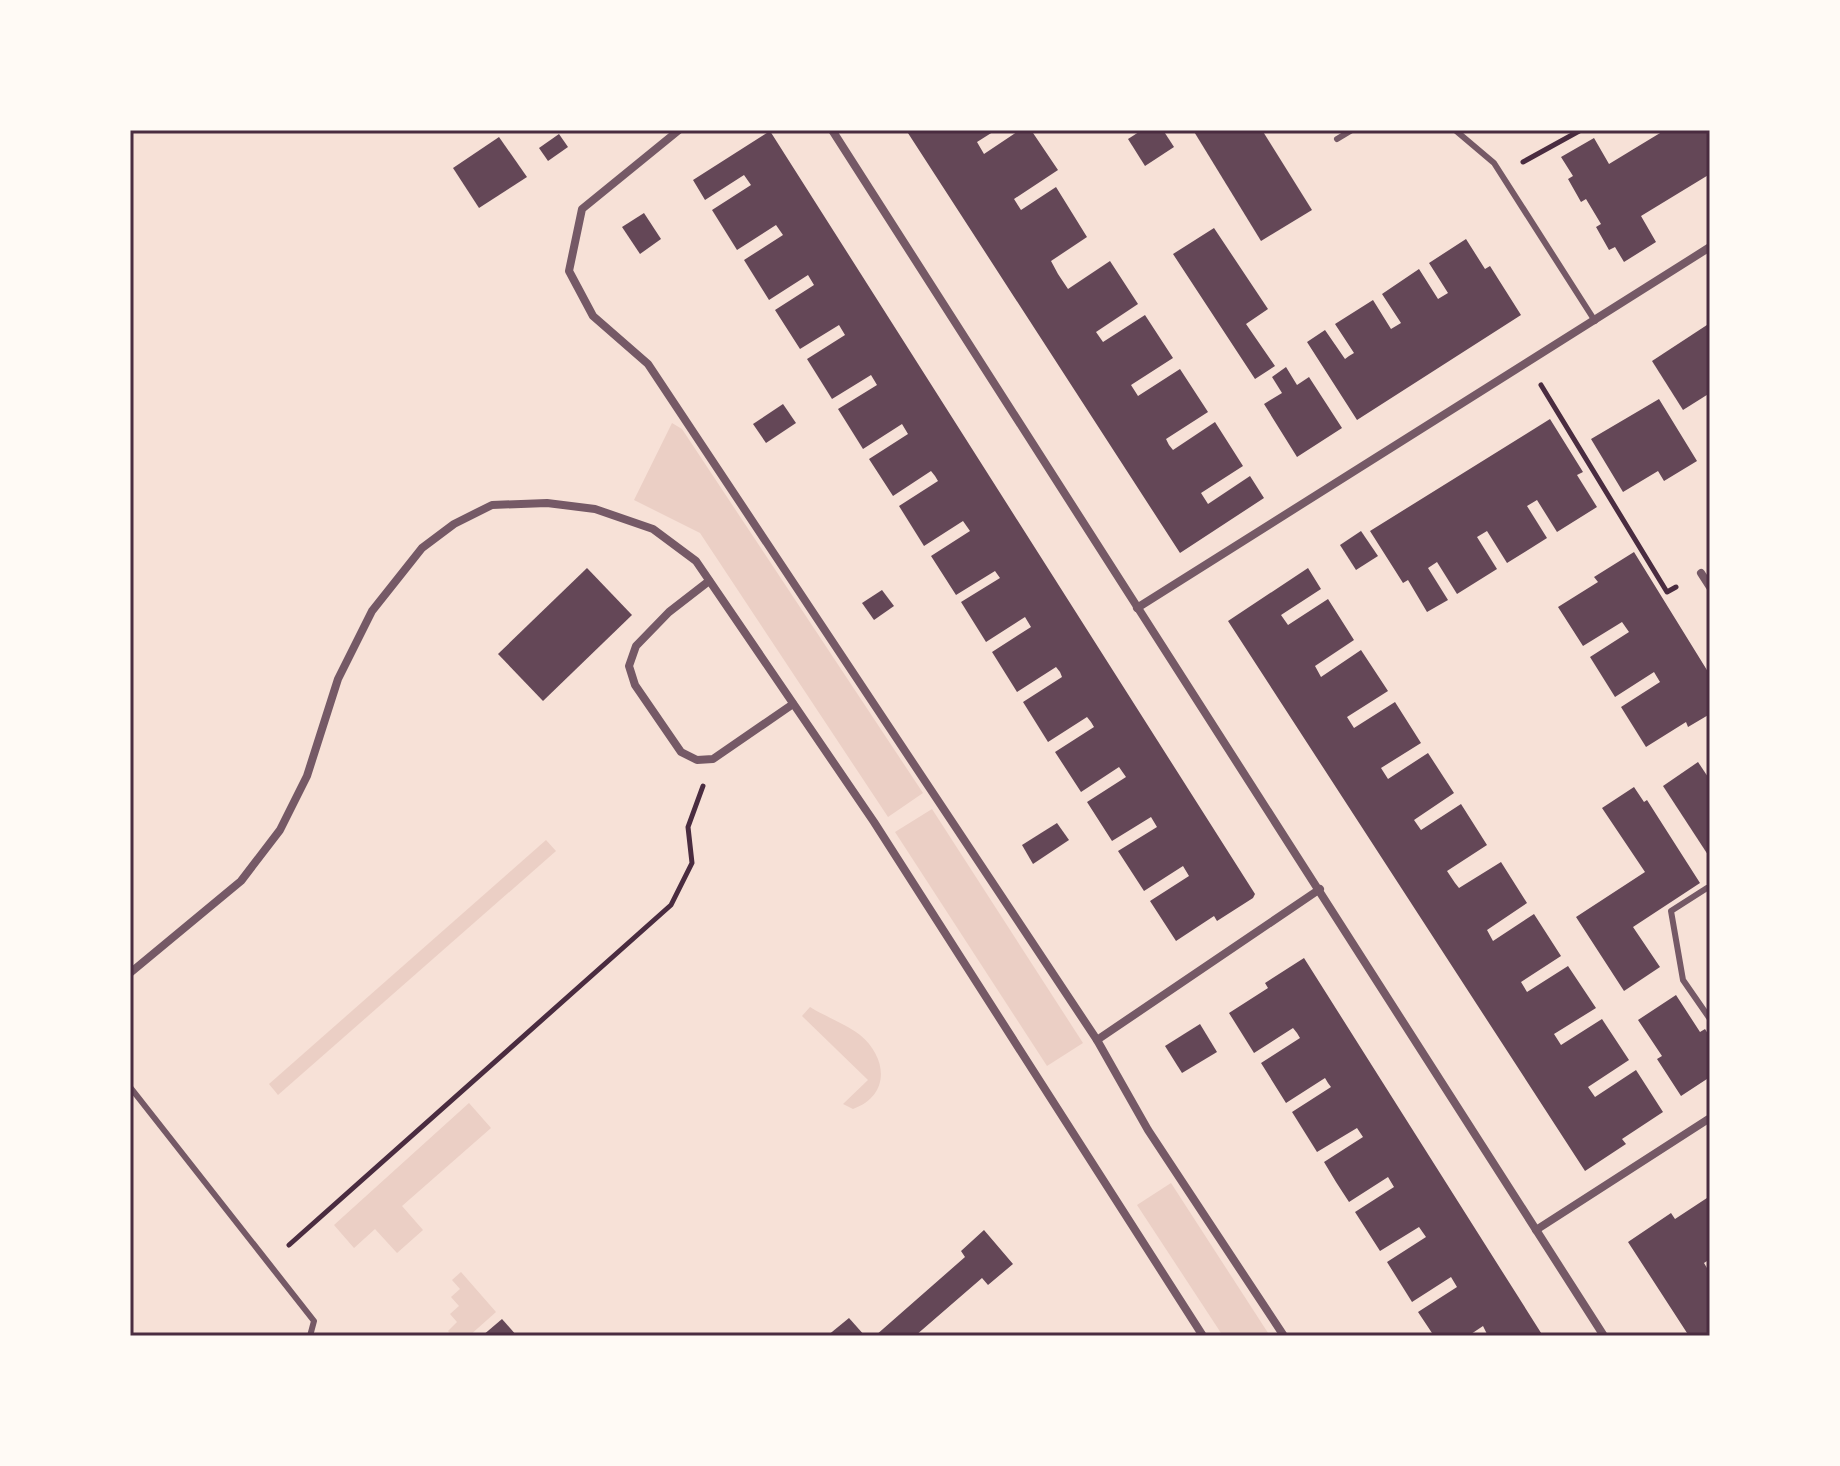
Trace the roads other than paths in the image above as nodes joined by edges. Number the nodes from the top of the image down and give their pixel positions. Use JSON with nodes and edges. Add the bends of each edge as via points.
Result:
{"nodes":[{"id":1,"x":679,"y":130,"type":"edge"},
{"id":2,"x":832,"y":130,"type":"edge"},
{"id":3,"x":1352,"y":130,"type":"edge"},
{"id":4,"x":1455,"y":130,"type":"edge"},
{"id":5,"x":1337,"y":139,"type":"dead end"},
{"id":6,"x":1710,"y":247,"type":"edge"},
{"id":7,"x":1595,"y":321,"type":"junction"},
{"id":8,"x":1701,"y":573,"type":"road end"},
{"id":9,"x":709,"y":581,"type":"junction"},
{"id":10,"x":1710,"y":587,"type":"edge"},
{"id":11,"x":1137,"y":608,"type":"junction"},
{"id":12,"x":793,"y":704,"type":"junction"},
{"id":13,"x":1707,"y":888,"type":"dead end"},
{"id":14,"x":1320,"y":889,"type":"junction"},
{"id":15,"x":130,"y":973,"type":"edge"},
{"id":16,"x":1710,"y":1019,"type":"edge"},
{"id":17,"x":1097,"y":1040,"type":"junction"},
{"id":18,"x":130,"y":1087,"type":"edge"},
{"id":19,"x":1710,"y":1118,"type":"edge"},
{"id":20,"x":1536,"y":1230,"type":"junction"},
{"id":21,"x":310,"y":1336,"type":"edge"},
{"id":22,"x":1203,"y":1336,"type":"edge"},
{"id":23,"x":1284,"y":1336,"type":"edge"},
{"id":24,"x":1604,"y":1336,"type":"edge"}],
"edges":[{"from":1,"to":17,"type":"street","via":[[582,209],[569,271],[593,316],[648,364]]},
{"from":2,"to":11,"type":"street"},
{"from":3,"to":5,"type":"lane"},
{"from":4,"to":7,"type":"lane","via":[[1494,163]]},
{"from":6,"to":7,"type":"street"},
{"from":7,"to":11,"type":"street"},
{"from":8,"to":10,"type":"street"},
{"from":9,"to":12,"type":"street"},
{"from":9,"to":12,"type":"street","via":[[636,646],[629,666],[635,685],[681,752],[697,760],[713,759]]},
{"from":9,"to":15,"type":"street","via":[[696,561],[653,529],[595,509],[547,503],[492,505],[454,524],[422,548],[372,611],[338,679],[307,776],[280,830],[241,881]]},
{"from":11,"to":14,"type":"street"},
{"from":12,"to":22,"type":"street"},
{"from":13,"to":16,"type":"lane","via":[[1671,911],[1683,980]]},
{"from":14,"to":17,"type":"street"},
{"from":14,"to":20,"type":"street"},
{"from":17,"to":23,"type":"street","via":[[1148,1130]]},
{"from":18,"to":21,"type":"lane","via":[[314,1321]]},
{"from":19,"to":20,"type":"street"},
{"from":20,"to":24,"type":"street"}]}
